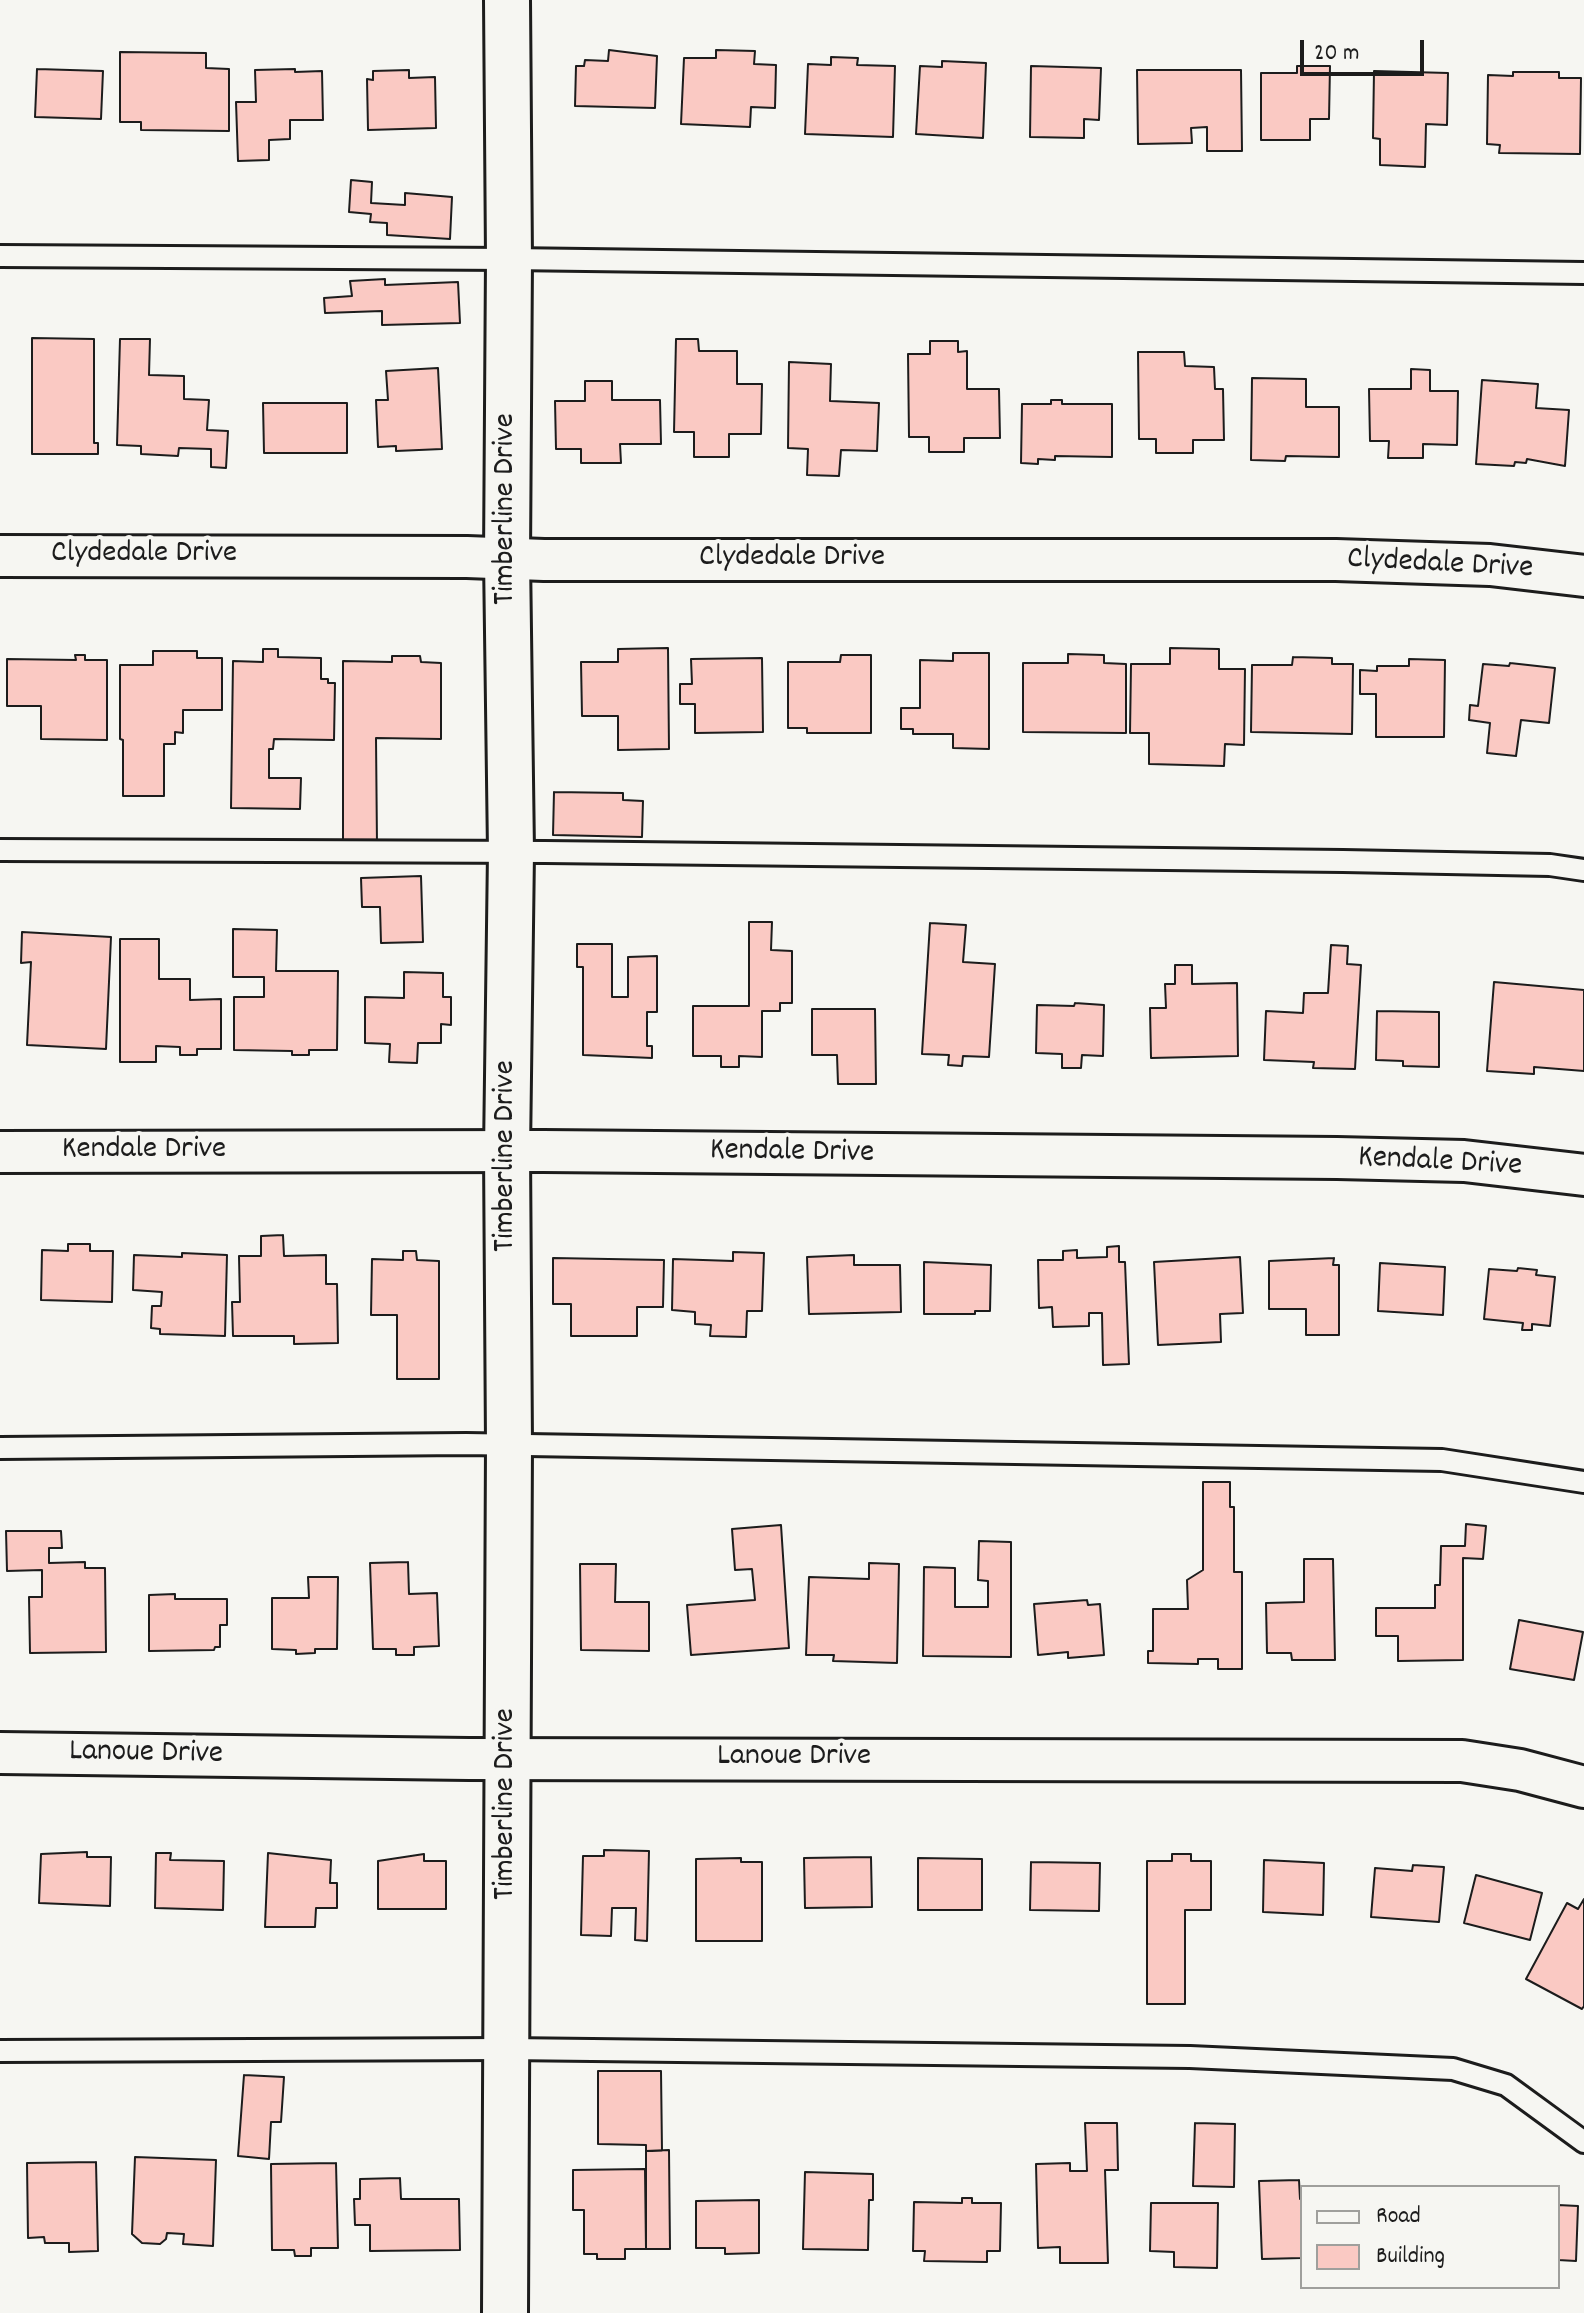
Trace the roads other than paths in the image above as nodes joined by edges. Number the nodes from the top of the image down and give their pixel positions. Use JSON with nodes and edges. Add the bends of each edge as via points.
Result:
{"nodes":[{"id":1,"x":507,"y":0,"type":"edge"},
{"id":2,"x":0,"y":256,"type":"edge"},
{"id":3,"x":509,"y":259,"type":"junction"},
{"id":4,"x":1584,"y":273,"type":"edge"},
{"id":5,"x":0,"y":556,"type":"edge"},
{"id":6,"x":507,"y":558,"type":"junction"},
{"id":7,"x":1584,"y":576,"type":"edge"},
{"id":8,"x":0,"y":850,"type":"edge"},
{"id":9,"x":511,"y":852,"type":"junction"},
{"id":10,"x":1584,"y":870,"type":"edge"},
{"id":11,"x":507,"y":1151,"type":"junction"},
{"id":12,"x":0,"y":1152,"type":"edge"},
{"id":13,"x":1584,"y":1175,"type":"edge"},
{"id":14,"x":509,"y":1445,"type":"junction"},
{"id":15,"x":0,"y":1448,"type":"edge"},
{"id":16,"x":1584,"y":1482,"type":"edge"},
{"id":17,"x":0,"y":1753,"type":"edge"},
{"id":18,"x":508,"y":1758,"type":"junction"},
{"id":19,"x":1584,"y":1787,"type":"edge"},
{"id":20,"x":507,"y":2049,"type":"junction"},
{"id":21,"x":0,"y":2051,"type":"edge"},
{"id":22,"x":1584,"y":2142,"type":"edge"},
{"id":23,"x":505,"y":2313,"type":"edge"}],
"edges":[{"from":1,"to":3,"type":"street","name":"Timberline Drive"},
{"from":2,"to":3,"type":"lane"},
{"from":3,"to":4,"type":"lane"},
{"from":3,"to":6,"type":"street","name":"Timberline Drive"},
{"from":5,"to":6,"type":"street","name":"Clydedale Drive"},
{"from":6,"to":7,"type":"street","name":"Clydedale Drive","via":[[1336,560],[1490,565]]},
{"from":6,"to":9,"type":"street","name":"Timberline Drive"},
{"from":8,"to":9,"type":"lane"},
{"from":9,"to":10,"type":"lane","via":[[1534,864]]},
{"from":9,"to":11,"type":"street","name":"Timberline Drive"},
{"from":11,"to":12,"type":"street","name":"Kendale Drive"},
{"from":11,"to":13,"type":"street","name":"Kendale Drive","via":[[1448,1160]]},
{"from":11,"to":14,"type":"street","name":"Timberline Drive"},
{"from":14,"to":15,"type":"lane"},
{"from":14,"to":16,"type":"lane","via":[[1442,1460]]},
{"from":14,"to":18,"type":"street","name":"Timberline Drive"},
{"from":17,"to":18,"type":"street","name":"Lanoue Drive"},
{"from":18,"to":19,"type":"street","name":"Lanoue Drive","via":[[1462,1761]]},
{"from":18,"to":20,"type":"street","name":"Timberline Drive"},
{"from":20,"to":21,"type":"lane"},
{"from":20,"to":22,"type":"lane","via":[[1190,2057],[1453,2069],[1506,2085]]},
{"from":20,"to":23,"type":"street","name":"Timberline Drive"}]}
